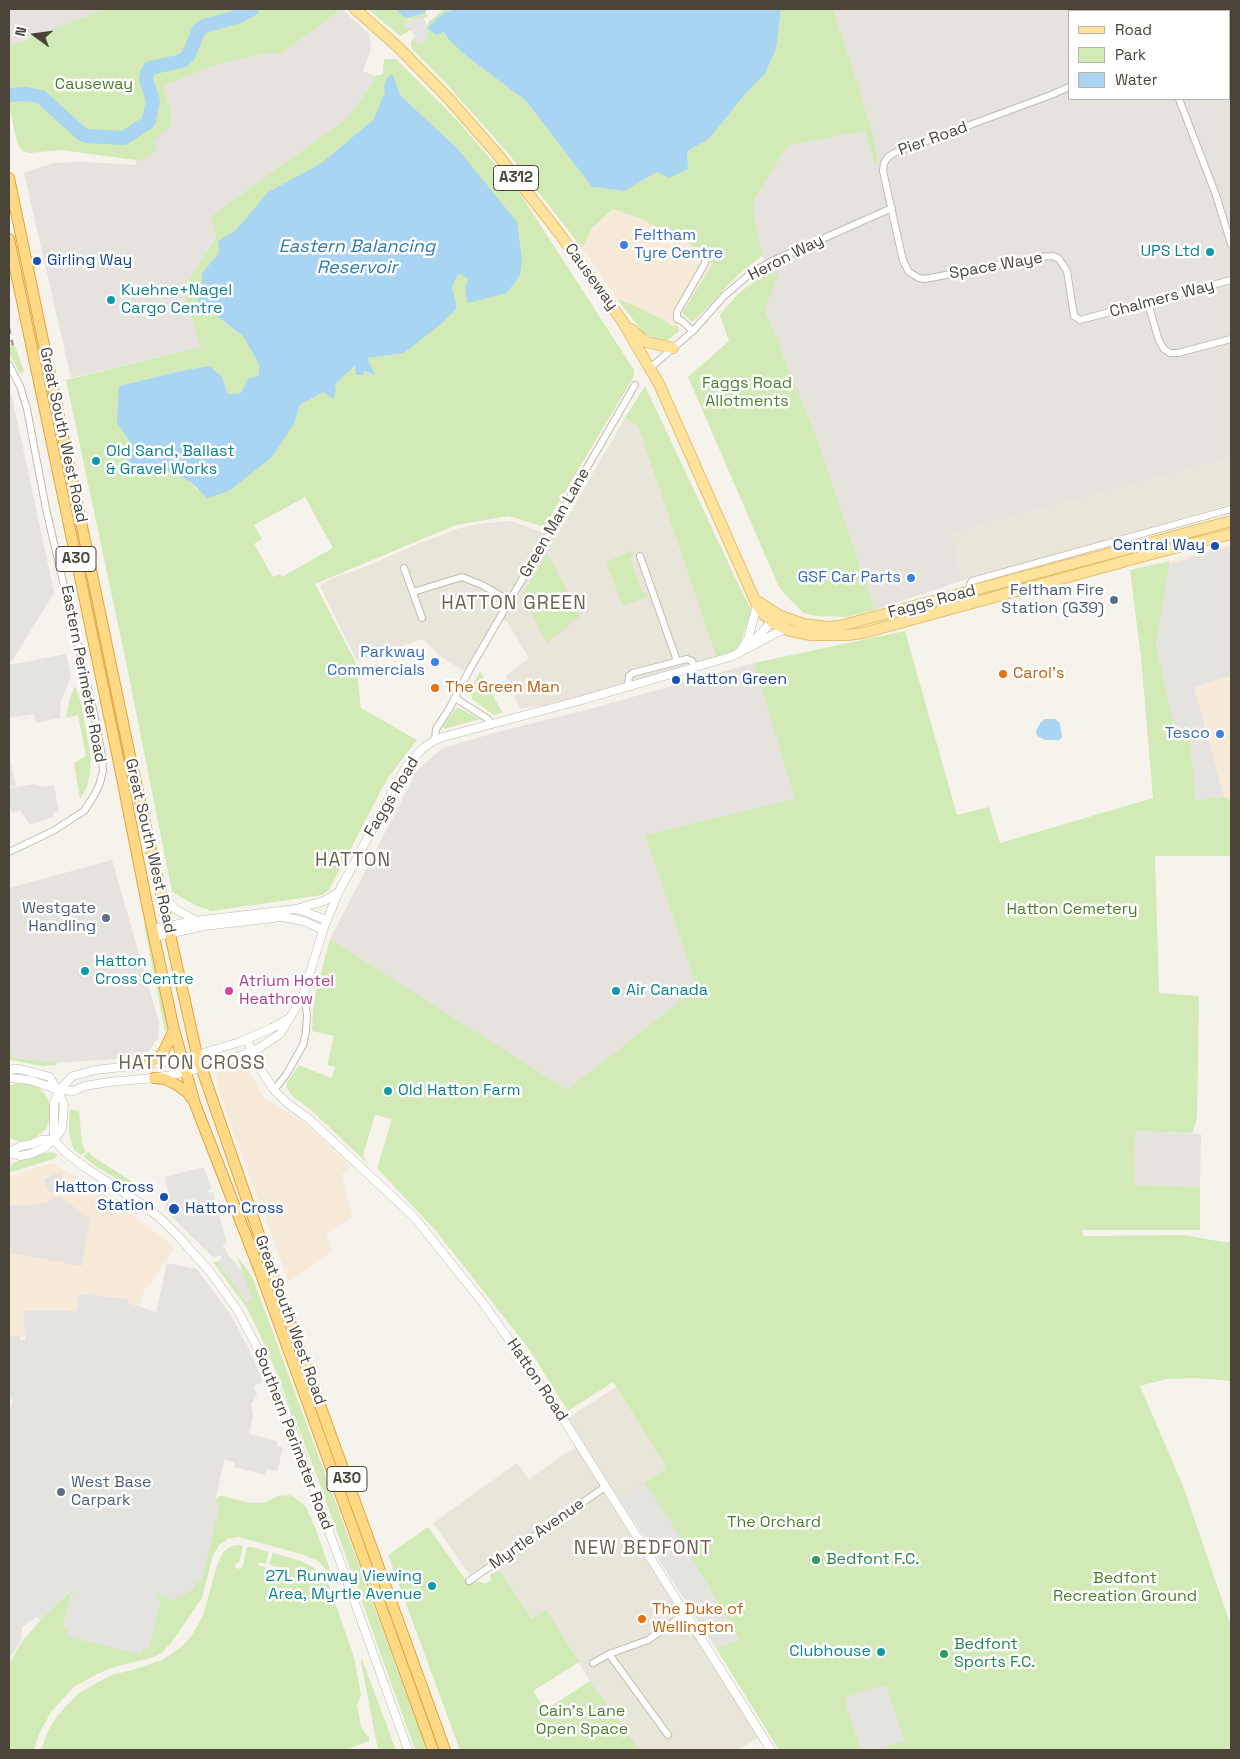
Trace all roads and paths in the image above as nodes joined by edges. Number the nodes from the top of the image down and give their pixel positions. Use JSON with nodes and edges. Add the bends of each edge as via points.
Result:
{"nodes":[{"id":1,"x":355,"y":9,"type":"edge"},
{"id":2,"x":1068,"y":88,"type":"edge"},
{"id":3,"x":1179,"y":100,"type":"edge"},
{"id":4,"x":9,"y":178,"type":"edge"},
{"id":5,"x":892,"y":208,"type":"junction"},
{"id":6,"x":9,"y":239,"type":"edge"},
{"id":7,"x":1231,"y":244,"type":"edge"},
{"id":8,"x":707,"y":256,"type":"dead end"},
{"id":9,"x":914,"y":276,"type":"joint"},
{"id":10,"x":1231,"y":280,"type":"edge"},
{"id":11,"x":1148,"y":303,"type":"junction"},
{"id":12,"x":1092,"y":318,"type":"joint"},
{"id":13,"x":621,"y":319,"type":"junction"},
{"id":14,"x":693,"y":331,"type":"junction"},
{"id":15,"x":1231,"y":340,"type":"edge"},
{"id":16,"x":673,"y":348,"type":"junction"},
{"id":17,"x":9,"y":365,"type":"edge"},
{"id":18,"x":650,"y":368,"type":"junction"},
{"id":19,"x":635,"y":385,"type":"dead end"},
{"id":20,"x":1231,"y":509,"type":"edge"},
{"id":21,"x":1231,"y":521,"type":"edge"},
{"id":22,"x":1231,"y":534,"type":"edge"},
{"id":23,"x":640,"y":556,"type":"dead end"},
{"id":24,"x":404,"y":568,"type":"dead end"},
{"id":25,"x":413,"y":592,"type":"junction"},
{"id":26,"x":969,"y":592,"type":"junction"},
{"id":27,"x":755,"y":600,"type":"junction"},
{"id":28,"x":510,"y":601,"type":"junction"},
{"id":29,"x":972,"y":604,"type":"junction"},
{"id":30,"x":422,"y":618,"type":"dead end"},
{"id":31,"x":774,"y":618,"type":"junction"},
{"id":32,"x":787,"y":630,"type":"junction"},
{"id":33,"x":746,"y":650,"type":"junction"},
{"id":34,"x":738,"y":654,"type":"junction"},
{"id":35,"x":677,"y":661,"type":"junction"},
{"id":36,"x":695,"y":667,"type":"junction"},
{"id":37,"x":628,"y":687,"type":"junction"},
{"id":38,"x":455,"y":698,"type":"junction"},
{"id":39,"x":491,"y":724,"type":"junction"},
{"id":40,"x":435,"y":740,"type":"junction"},
{"id":41,"x":9,"y":852,"type":"edge"},
{"id":42,"x":161,"y":891,"type":"junction"},
{"id":43,"x":338,"y":894,"type":"junction"},
{"id":44,"x":296,"y":909,"type":"junction"},
{"id":45,"x":195,"y":920,"type":"junction"},
{"id":46,"x":326,"y":920,"type":"junction"},
{"id":47,"x":172,"y":928,"type":"junction"},
{"id":48,"x":322,"y":930,"type":"junction"},
{"id":49,"x":153,"y":933,"type":"junction"},
{"id":50,"x":304,"y":993,"type":"junction"},
{"id":51,"x":291,"y":1016,"type":"junction"},
{"id":52,"x":174,"y":1030,"type":"junction"},
{"id":53,"x":247,"y":1039,"type":"junction"},
{"id":54,"x":252,"y":1052,"type":"junction"},
{"id":55,"x":202,"y":1053,"type":"junction"},
{"id":56,"x":178,"y":1059,"type":"junction"},
{"id":57,"x":147,"y":1065,"type":"junction"},
{"id":58,"x":202,"y":1068,"type":"junction"},
{"id":59,"x":9,"y":1071,"type":"edge"},
{"id":60,"x":182,"y":1073,"type":"junction"},
{"id":61,"x":9,"y":1078,"type":"edge"},
{"id":62,"x":154,"y":1078,"type":"junction"},
{"id":63,"x":59,"y":1090,"type":"junction"},
{"id":64,"x":274,"y":1090,"type":"junction"},
{"id":65,"x":196,"y":1104,"type":"junction"},
{"id":66,"x":54,"y":1140,"type":"junction"},
{"id":67,"x":9,"y":1153,"type":"edge"},
{"id":68,"x":605,"y":1487,"type":"junction"},
{"id":69,"x":469,"y":1582,"type":"dead end"},
{"id":70,"x":685,"y":1614,"type":"junction"},
{"id":71,"x":609,"y":1654,"type":"junction"},
{"id":72,"x":593,"y":1663,"type":"dead end"},
{"id":73,"x":668,"y":1735,"type":"dead end"},
{"id":74,"x":408,"y":1750,"type":"edge"},
{"id":75,"x":433,"y":1750,"type":"edge"},
{"id":76,"x":445,"y":1750,"type":"edge"},
{"id":77,"x":771,"y":1750,"type":"edge"}],
"edges":[{"from":1,"to":13,"type":"main road","name":"Causeway","number":"A312","via":[[448,98],[498,155]]},
{"from":2,"to":5,"type":"street","name":"Pier Road","via":[[894,153],[884,162],[883,171]]},
{"from":3,"to":7,"type":"street"},
{"from":4,"to":42,"type":"highway","name":"Great South West Road","number":"A30"},
{"from":5,"to":9,"type":"street","name":"Pier Road","via":[[903,262]]},
{"from":5,"to":14,"type":"street","name":"Heron Way","via":[[751,273],[724,296]]},
{"from":6,"to":49,"type":"highway","name":"Great South West Road","number":"A30"},
{"from":8,"to":14,"type":"street","via":[[677,312],[677,319]]},
{"from":9,"to":12,"type":"street","name":"Space Waye","via":[[924,279],[1053,256],[1059,259],[1066,272],[1074,316],[1080,320]]},
{"from":10,"to":11,"type":"street","name":"Chalmers Way"},
{"from":11,"to":12,"type":"street","name":"Chalmers Way"},
{"from":11,"to":15,"type":"street","via":[[1159,341],[1170,353]]},
{"from":13,"to":16,"type":"main road","via":[[646,342]]},
{"from":13,"to":18,"type":"main road","name":"Causeway","number":"A312"},
{"from":14,"to":16,"type":"street","name":"Heron Way"},
{"from":16,"to":18,"type":"street","name":"Heron Way"},
{"from":17,"to":41,"type":"street","name":"Eastern Perimeter Road","via":[[27,409],[46,510],[102,756],[100,783],[84,811],[53,831]]},
{"from":18,"to":27,"type":"main road","name":"Causeway","number":"A312"},
{"from":19,"to":28,"type":"street","name":"Green Man Lane"},
{"from":20,"to":26,"type":"street","via":[[972,581]]},
{"from":21,"to":26,"type":"main road","name":"Faggs Road","number":"A312"},
{"from":22,"to":29,"type":"main road","name":"Faggs Road","number":"A312"},
{"from":23,"to":35,"type":"street"},
{"from":24,"to":25,"type":"street"},
{"from":25,"to":28,"type":"street","via":[[462,577]]},
{"from":25,"to":30,"type":"street"},
{"from":26,"to":29,"type":"street"},
{"from":26,"to":31,"type":"main road","name":"Faggs Road","number":"A312","via":[[840,626],[814,626]]},
{"from":27,"to":31,"type":"main road","name":"Causeway","number":"A312"},
{"from":27,"to":34,"type":"street","via":[[748,639]]},
{"from":28,"to":38,"type":"street","name":"Green Man Lane"},
{"from":29,"to":32,"type":"main road","name":"Faggs Road","number":"A312","via":[[847,636],[811,635]]},
{"from":31,"to":32,"type":"main road","name":"Causeway","number":"A312"},
{"from":31,"to":33,"type":"street"},
{"from":32,"to":33,"type":"street","name":"Faggs Road"},
{"from":33,"to":34,"type":"street","name":"Faggs Road"},
{"from":34,"to":36,"type":"street","name":"Faggs Road"},
{"from":35,"to":36,"type":"street","via":[[690,659]]},
{"from":35,"to":37,"type":"street","via":[[629,676]]},
{"from":36,"to":37,"type":"street","name":"Faggs Road"},
{"from":37,"to":39,"type":"street","name":"Faggs Road"},
{"from":38,"to":39,"type":"street"},
{"from":38,"to":40,"type":"street","name":"Green Man Lane","via":[[436,730]]},
{"from":39,"to":40,"type":"street","name":"Faggs Road"},
{"from":40,"to":43,"type":"street","name":"Faggs Road","via":[[406,767]]},
{"from":42,"to":45,"type":"street","via":[[175,909]]},
{"from":42,"to":47,"type":"highway","name":"Great South West Road","number":"A30"},
{"from":43,"to":44,"type":"street"},
{"from":43,"to":46,"type":"street","name":"Faggs Road"},
{"from":44,"to":45,"type":"street"},
{"from":44,"to":46,"type":"street"},
{"from":45,"to":47,"type":"street"},
{"from":46,"to":48,"type":"street","name":"Faggs Road"},
{"from":47,"to":48,"type":"street","via":[[282,917],[304,921]]},
{"from":47,"to":49,"type":"street"},
{"from":47,"to":55,"type":"highway","name":"Great South West Road","number":"A30"},
{"from":48,"to":50,"type":"street","name":"Faggs Road"},
{"from":49,"to":52,"type":"highway","name":"Great South West Road","number":"A30"},
{"from":50,"to":51,"type":"street","name":"Faggs Road"},
{"from":50,"to":64,"type":"street","via":[[307,1015],[302,1045]]},
{"from":51,"to":53,"type":"street","name":"Faggs Road"},
{"from":51,"to":54,"type":"street","name":"Faggs Road","via":[[280,1034]]},
{"from":52,"to":56,"type":"highway","name":"Great South West Road","number":"A30"},
{"from":52,"to":57,"type":"highway","via":[[163,1053]]},
{"from":53,"to":54,"type":"street","name":"Hatton Road"},
{"from":53,"to":55,"type":"street","name":"Faggs Road"},
{"from":54,"to":58,"type":"street","name":"Faggs Road"},
{"from":54,"to":64,"type":"street","name":"Hatton Road"},
{"from":55,"to":56,"type":"street","name":"Faggs Road"},
{"from":55,"to":58,"type":"highway","name":"Great South West Road","number":"A30"},
{"from":56,"to":57,"type":"street","name":"Faggs Road"},
{"from":56,"to":60,"type":"highway","name":"Great South West Road","number":"A30"},
{"from":57,"to":63,"type":"street","name":"Faggs Road","via":[[82,1073]]},
{"from":58,"to":60,"type":"street","name":"Faggs Road"},
{"from":58,"to":76,"type":"highway","name":"Great South West Road","number":"A30"},
{"from":59,"to":63,"type":"street","via":[[20,1069],[50,1077]]},
{"from":60,"to":62,"type":"street","name":"Faggs Road"},
{"from":60,"to":65,"type":"highway","name":"Great South West Road","number":"A30"},
{"from":61,"to":63,"type":"street","via":[[30,1080]]},
{"from":62,"to":63,"type":"street","name":"Faggs Road","via":[[85,1086],[73,1091]]},
{"from":62,"to":65,"type":"highway","via":[[165,1079],[180,1087]]},
{"from":63,"to":66,"type":"street","via":[[54,1103]]},
{"from":64,"to":68,"type":"street","name":"Hatton Road","via":[[399,1203],[437,1245],[514,1345]]},
{"from":65,"to":75,"type":"highway","name":"Great South West Road","number":"A30"},
{"from":66,"to":67,"type":"street","via":[[41,1140]]},
{"from":66,"to":74,"type":"street","name":"Southern Perimeter Road","via":[[86,1168],[158,1216],[221,1286],[243,1319],[286,1412]]},
{"from":68,"to":69,"type":"street","name":"Myrtle Avenue"},
{"from":68,"to":70,"type":"street","name":"Hatton Road"},
{"from":70,"to":71,"type":"street","via":[[648,1640]]},
{"from":70,"to":77,"type":"street","name":"Hatton Road"},
{"from":71,"to":72,"type":"street"},
{"from":71,"to":73,"type":"street"}]}
